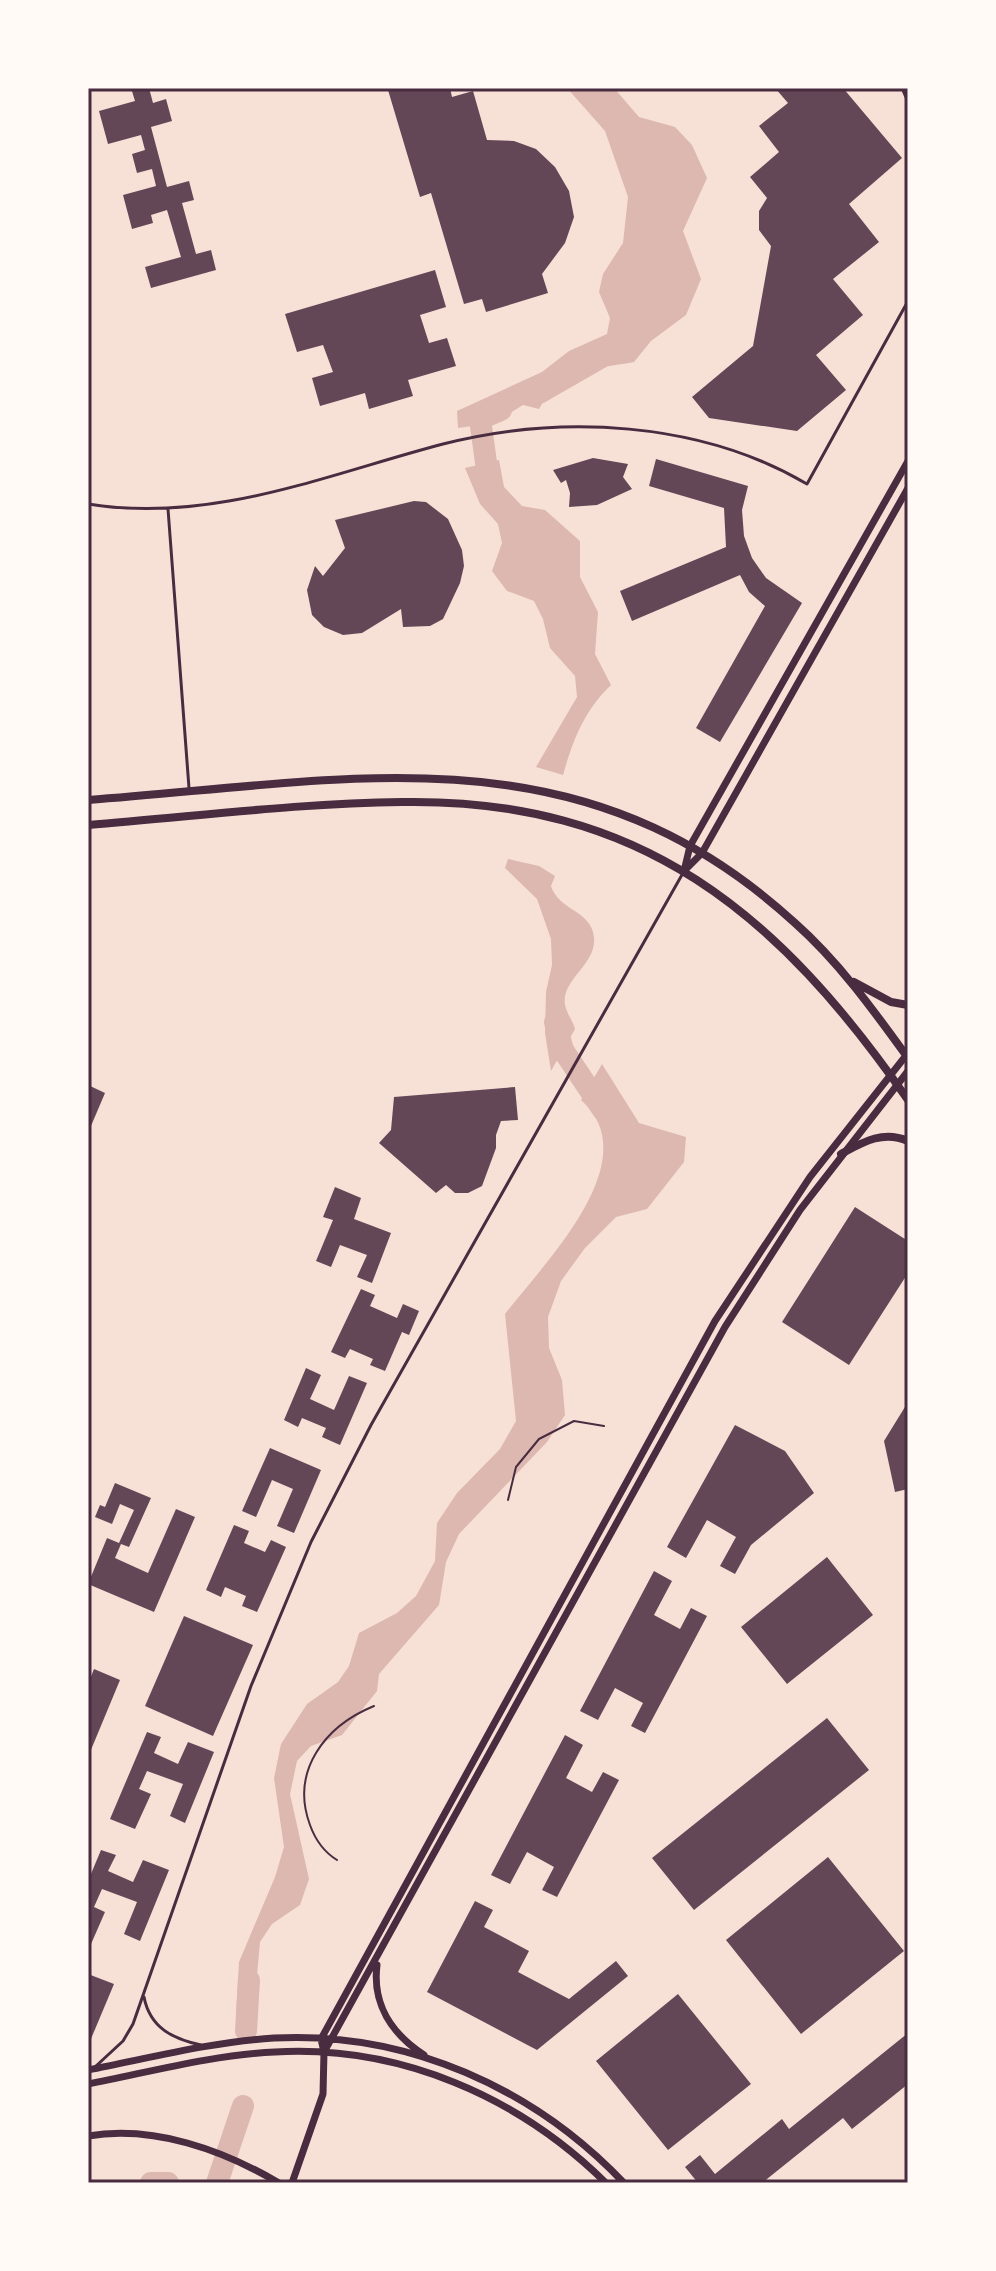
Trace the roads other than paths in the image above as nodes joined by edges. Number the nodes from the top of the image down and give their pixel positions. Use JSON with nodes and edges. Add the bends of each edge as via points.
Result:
{"nodes":[{"id":1,"x":902,"y":88,"type":"edge"},
{"id":2,"x":908,"y":102,"type":"edge"},
{"id":3,"x":908,"y":301,"type":"edge"},
{"id":4,"x":908,"y":461,"type":"edge"},
{"id":5,"x":908,"y":488,"type":"edge"},
{"id":6,"x":88,"y":504,"type":"edge"},
{"id":7,"x":168,"y":509,"type":"junction"},
{"id":8,"x":190,"y":793,"type":"junction"},
{"id":9,"x":88,"y":800,"type":"edge"},
{"id":10,"x":88,"y":825,"type":"edge"},
{"id":11,"x":690,"y":846,"type":"junction"},
{"id":12,"x":702,"y":853,"type":"junction"},
{"id":13,"x":684,"y":871,"type":"junction"},
{"id":14,"x":847,"y":978,"type":"junction"},
{"id":15,"x":908,"y":1005,"type":"edge"},
{"id":16,"x":907,"y":1055,"type":"edge"},
{"id":17,"x":908,"y":1071,"type":"edge"},
{"id":18,"x":889,"y":1074,"type":"junction"},
{"id":19,"x":897,"y":1084,"type":"junction"},
{"id":20,"x":908,"y":1100,"type":"edge"},
{"id":21,"x":908,"y":1141,"type":"edge"},
{"id":22,"x":841,"y":1154,"type":"junction"},
{"id":23,"x":378,"y":1960,"type":"junction"},
{"id":24,"x":144,"y":1994,"type":"junction"},
{"id":25,"x":321,"y":2039,"type":"junction"},
{"id":26,"x":334,"y":2040,"type":"junction"},
{"id":27,"x":210,"y":2046,"type":"junction"},
{"id":28,"x":324,"y":2052,"type":"junction"},
{"id":29,"x":433,"y":2060,"type":"junction"},
{"id":30,"x":89,"y":2070,"type":"edge"},
{"id":31,"x":88,"y":2084,"type":"edge"},
{"id":32,"x":88,"y":2136,"type":"edge"},
{"id":33,"x":279,"y":2183,"type":"edge"},
{"id":34,"x":292,"y":2183,"type":"edge"},
{"id":35,"x":606,"y":2183,"type":"edge"},
{"id":36,"x":624,"y":2183,"type":"edge"}],
"edges":[{"from":1,"to":2,"type":"lane"},
{"from":3,"to":7,"type":"lane","via":[[807,484],[768,463],[707,442],[574,427],[463,440],[258,497]]},
{"from":4,"to":11,"type":"main road"},
{"from":5,"to":12,"type":"main road"},
{"from":6,"to":7,"type":"lane"},
{"from":7,"to":8,"type":"lane"},
{"from":8,"to":9,"type":"main road"},
{"from":8,"to":11,"type":"main road","via":[[397,776],[481,780],[577,798]]},
{"from":10,"to":13,"type":"main road","via":[[390,802],[470,804],[570,822]]},
{"from":11,"to":12,"type":"main road"},
{"from":11,"to":13,"type":"main road"},
{"from":12,"to":13,"type":"main road"},
{"from":12,"to":14,"type":"main road","via":[[797,924]]},
{"from":13,"to":18,"type":"main road","via":[[787,949]]},
{"from":13,"to":24,"type":"lane","via":[[371,1425],[311,1542],[251,1686]]},
{"from":14,"to":15,"type":"main road","via":[[875,995]]},
{"from":14,"to":16,"type":"main road"},
{"from":16,"to":18,"type":"main road"},
{"from":17,"to":19,"type":"main road"},
{"from":18,"to":19,"type":"main road"},
{"from":18,"to":25,"type":"main road","via":[[790,1204],[715,1321]]},
{"from":19,"to":20,"type":"main road"},
{"from":19,"to":22,"type":"main road"},
{"from":21,"to":22,"type":"main road","via":[[877,1137]]},
{"from":22,"to":23,"type":"main road","via":[[776,1245],[705,1361]]},
{"from":23,"to":26,"type":"main road"},
{"from":23,"to":29,"type":"main road","via":[[378,1998],[388,2022]]},
{"from":24,"to":27,"type":"lane","via":[[150,2016],[165,2031]]},
{"from":24,"to":30,"type":"lane","via":[[123,2041]]},
{"from":25,"to":26,"type":"main road"},
{"from":25,"to":27,"type":"main road"},
{"from":25,"to":28,"type":"main road"},
{"from":26,"to":28,"type":"main road"},
{"from":26,"to":29,"type":"main road"},
{"from":27,"to":30,"type":"main road"},
{"from":28,"to":31,"type":"main road","via":[[241,2055]]},
{"from":28,"to":34,"type":"main road","via":[[323,2094]]},
{"from":28,"to":35,"type":"main road","via":[[395,2063],[466,2086],[546,2131]]},
{"from":29,"to":36,"type":"main road","via":[[539,2111]]},
{"from":32,"to":33,"type":"main road","via":[[145,2135],[217,2152]]}]}
